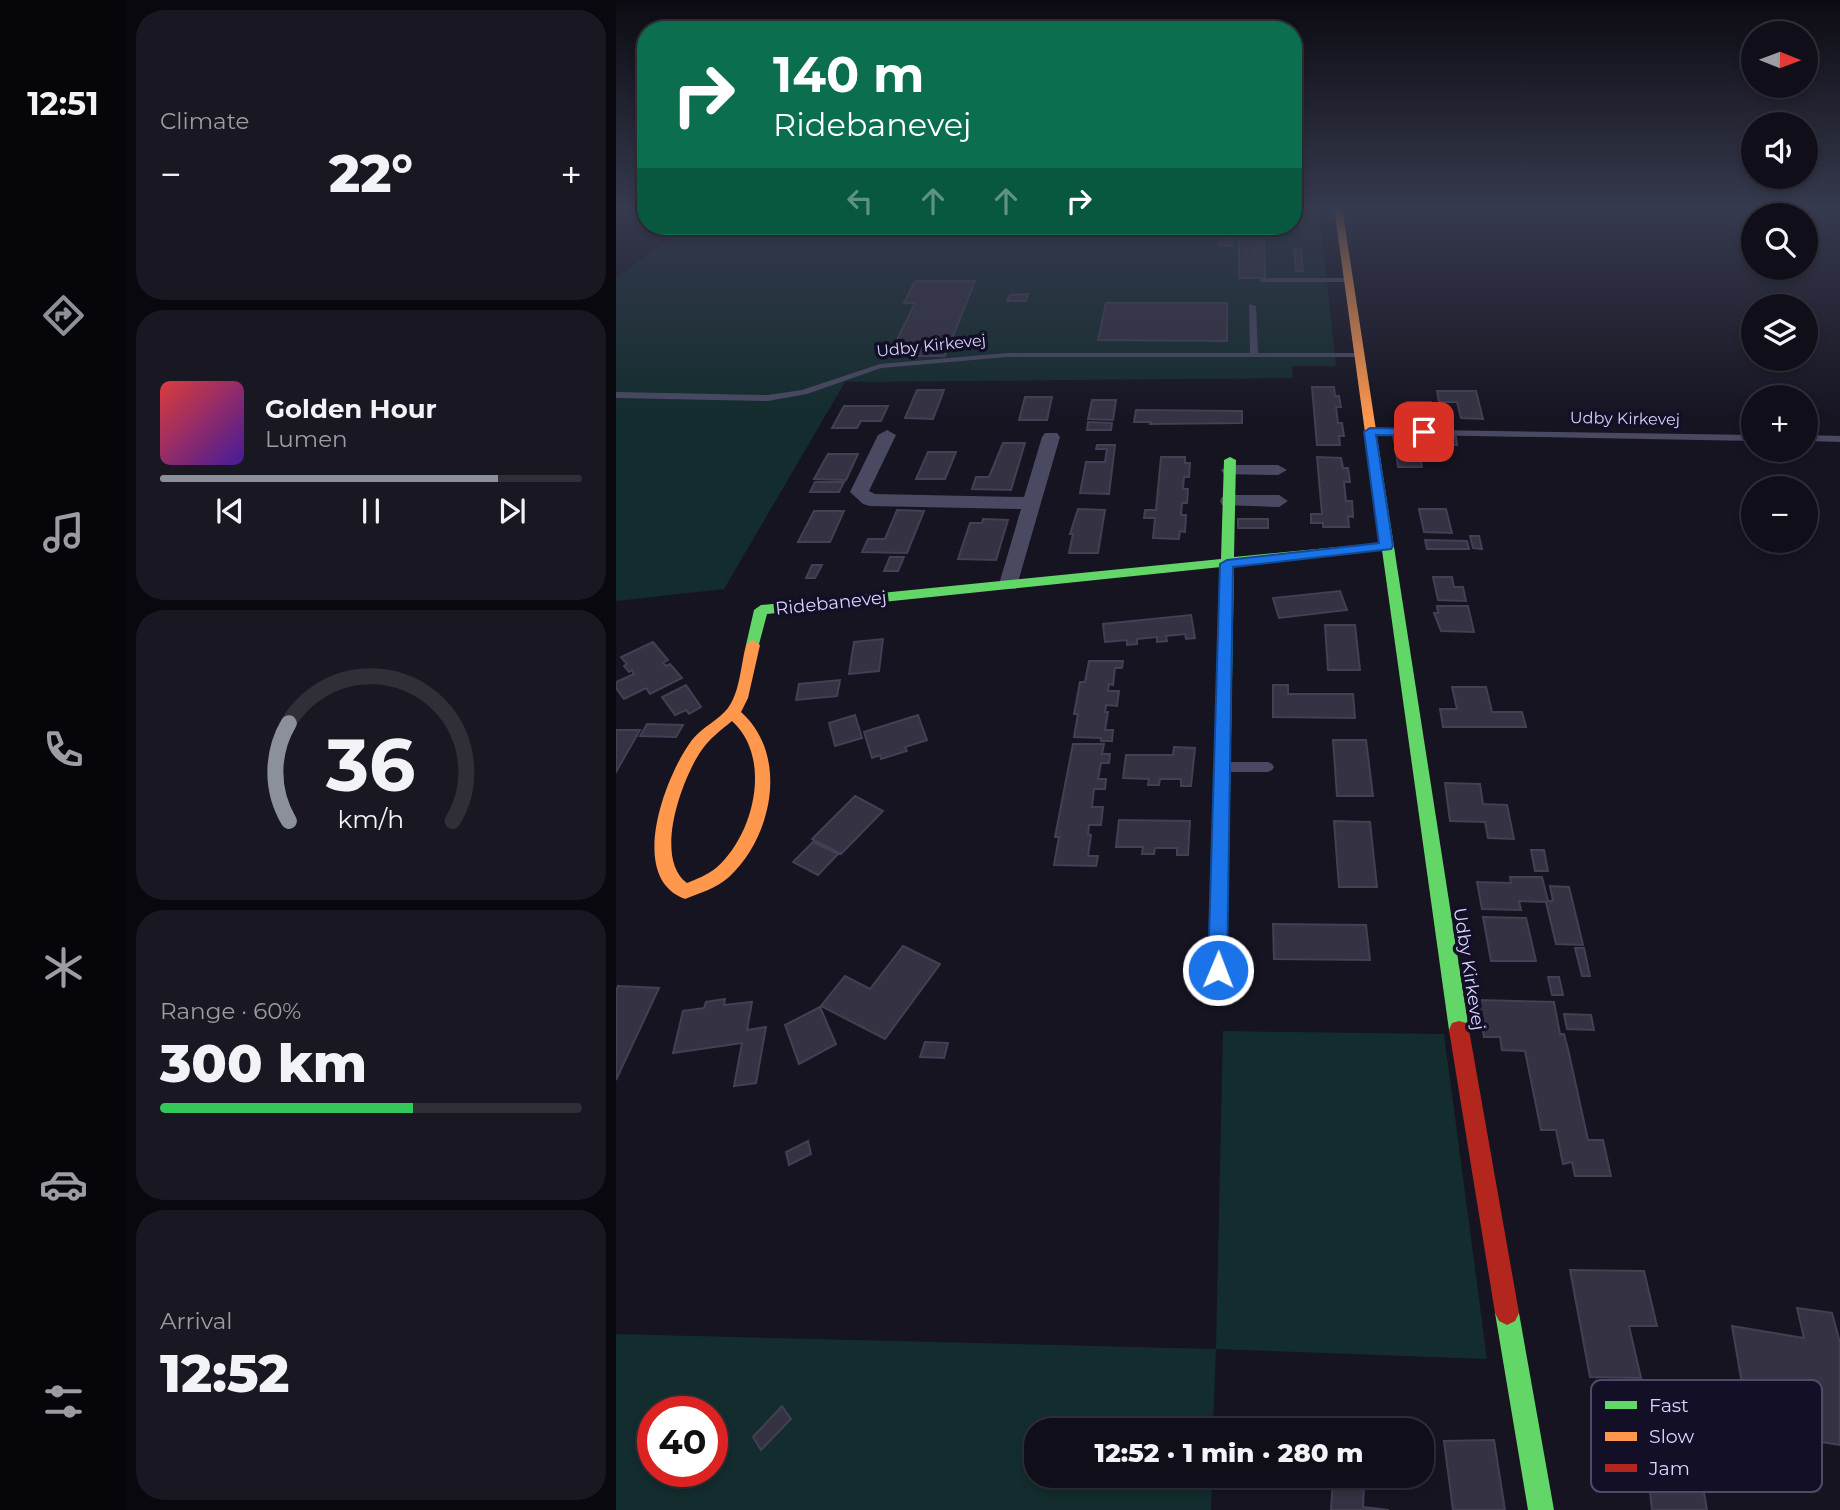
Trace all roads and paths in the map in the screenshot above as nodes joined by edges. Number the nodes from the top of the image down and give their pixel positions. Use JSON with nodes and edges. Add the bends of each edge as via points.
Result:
{"nodes":[{"id":1,"x":1264,"y":280,"type":"dead end"},
{"id":2,"x":1348,"y":280,"type":"joint"},
{"id":3,"x":1252,"y":306,"type":"dead end"},
{"id":4,"x":1254,"y":355,"type":"junction"},
{"id":5,"x":1359,"y":355,"type":"junction"},
{"id":6,"x":616,"y":395,"type":"edge"},
{"id":7,"x":1370,"y":432,"type":"junction"},
{"id":8,"x":887,"y":435,"type":"dead end"},
{"id":9,"x":1051,"y":437,"type":"dead end"},
{"id":10,"x":1741,"y":438,"type":"edge"},
{"id":11,"x":1818,"y":438,"type":"edge"},
{"id":12,"x":1840,"y":439,"type":"edge"},
{"id":13,"x":1230,"y":465,"type":"joint"},
{"id":14,"x":1278,"y":470,"type":"dead end"},
{"id":15,"x":1229,"y":501,"type":"junction"},
{"id":16,"x":1279,"y":501,"type":"dead end"},
{"id":17,"x":1031,"y":503,"type":"junction"},
{"id":18,"x":1386,"y":546,"type":"junction"},
{"id":19,"x":1227,"y":564,"type":"junction"},
{"id":20,"x":1009,"y":584,"type":"junction"},
{"id":21,"x":733,"y":713,"type":"junction"},
{"id":22,"x":1222,"y":767,"type":"junction"},
{"id":23,"x":1268,"y":767,"type":"dead end"},
{"id":24,"x":1218,"y":970,"type":"dead end"},
{"id":25,"x":1541,"y":1510,"type":"edge"}],
"edges":[{"from":1,"to":2,"type":"lane"},
{"from":2,"to":5,"type":"street","name":"Udby Kirkevej"},
{"from":3,"to":4,"type":"lane"},
{"from":4,"to":5,"type":"lane","name":"Udby Kirkevej"},
{"from":4,"to":6,"type":"lane","name":"Udby Kirkevej","via":[[1007,355],[880,366],[804,392],[768,398]]},
{"from":5,"to":7,"type":"street","name":"Udby Kirkevej"},
{"from":7,"to":10,"type":"lane","name":"Udby Kirkevej"},
{"from":7,"to":18,"type":"street","name":"Udby Kirkevej"},
{"from":8,"to":17,"type":"street","via":[[859,492],[870,500]]},
{"from":9,"to":17,"type":"street"},
{"from":11,"to":12,"type":"lane"},
{"from":13,"to":14,"type":"street"},
{"from":13,"to":15,"type":"street"},
{"from":15,"to":16,"type":"street"},
{"from":15,"to":19,"type":"street"},
{"from":17,"to":20,"type":"street"},
{"from":18,"to":19,"type":"street","name":"Ridebanevej"},
{"from":18,"to":25,"type":"street","name":"Udby Kirkevej","via":[[1454,1003]]},
{"from":19,"to":20,"type":"street","name":"Ridebanevej"},
{"from":19,"to":22,"type":"street"},
{"from":20,"to":21,"type":"street","name":"Ridebanevej","via":[[761,610],[741,698]]},
{"from":21,"to":21,"type":"street","name":"Ridebanevej","via":[[752,734],[764,772],[758,807],[741,848],[724,871],[685,891],[669,877],[664,862],[668,809],[696,746]]},
{"from":22,"to":23,"type":"lane"},
{"from":22,"to":24,"type":"street"}]}
